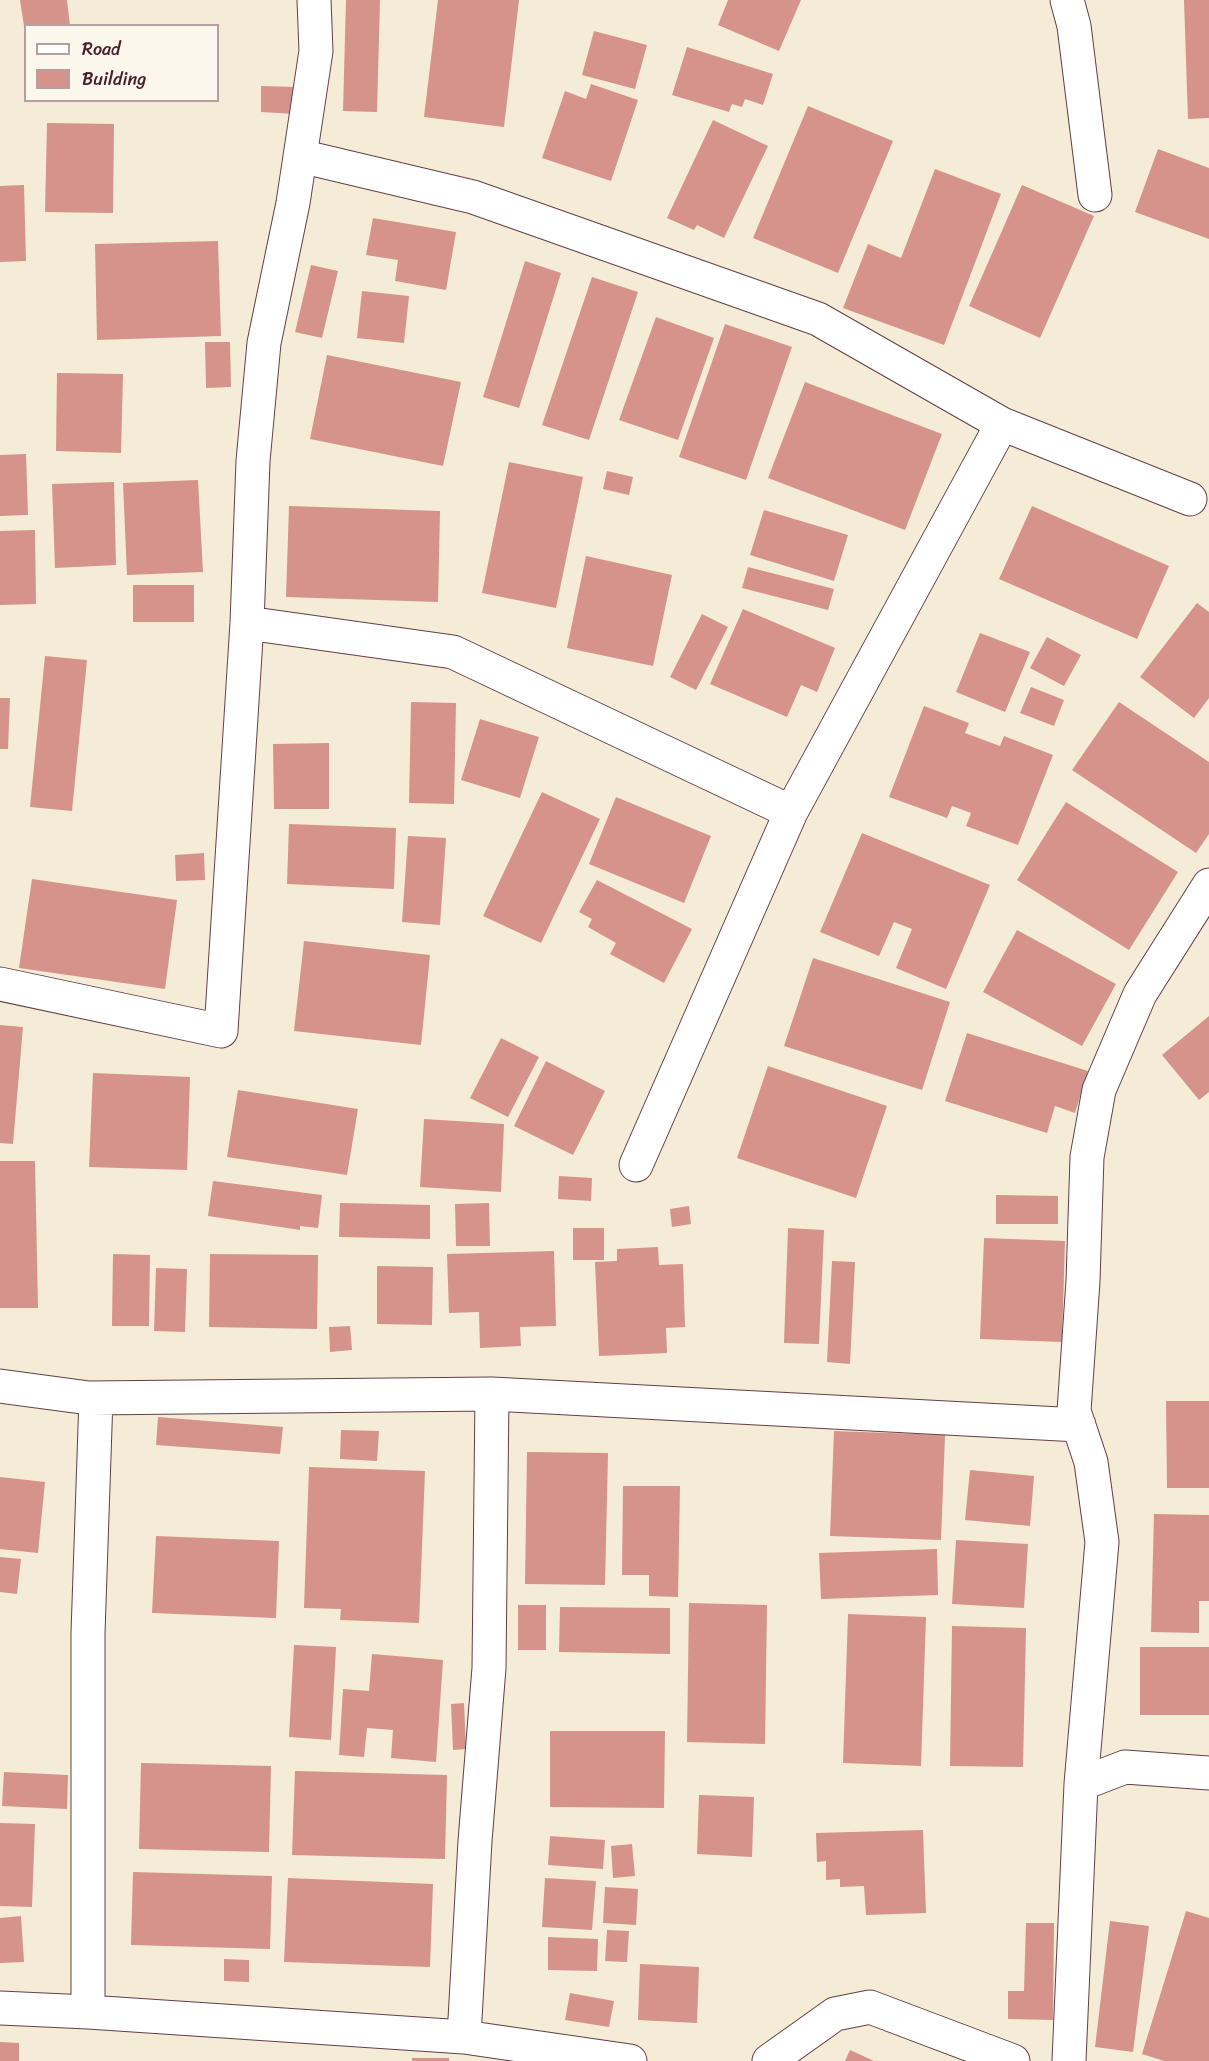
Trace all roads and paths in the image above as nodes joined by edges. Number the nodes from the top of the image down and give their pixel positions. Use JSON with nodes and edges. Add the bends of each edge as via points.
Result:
{"nodes":[{"id":1,"x":314,"y":0,"type":"edge"},
{"id":2,"x":1067,"y":0,"type":"edge"},
{"id":3,"x":300,"y":156,"type":"junction"},
{"id":4,"x":1095,"y":195,"type":"dead end"},
{"id":5,"x":1002,"y":424,"type":"junction"},
{"id":6,"x":1190,"y":499,"type":"dead end"},
{"id":7,"x":247,"y":623,"type":"junction"},
{"id":8,"x":791,"y":812,"type":"junction"},
{"id":9,"x":1209,"y":885,"type":"edge"},
{"id":10,"x":0,"y":984,"type":"edge"},
{"id":11,"x":636,"y":1165,"type":"dead end"},
{"id":12,"x":0,"y":1386,"type":"edge"},
{"id":13,"x":492,"y":1394,"type":"junction"},
{"id":14,"x":96,"y":1398,"type":"junction"},
{"id":15,"x":1079,"y":1425,"type":"junction"},
{"id":16,"x":1209,"y":1773,"type":"edge"},
{"id":17,"x":1081,"y":1785,"type":"junction"},
{"id":18,"x":0,"y":2008,"type":"edge"},
{"id":19,"x":88,"y":2012,"type":"junction"},
{"id":20,"x":464,"y":2037,"type":"junction"},
{"id":21,"x":630,"y":2061,"type":"edge"},
{"id":22,"x":770,"y":2061,"type":"edge"},
{"id":23,"x":1013,"y":2061,"type":"edge"},
{"id":24,"x":1069,"y":2061,"type":"edge"}],
"edges":[{"from":1,"to":3,"type":"street","via":[[316,51]]},
{"from":2,"to":4,"type":"street","via":[[1074,26]]},
{"from":3,"to":5,"type":"street","via":[[473,197],[818,319]]},
{"from":3,"to":7,"type":"street","via":[[264,343],[253,460]]},
{"from":5,"to":6,"type":"street"},
{"from":5,"to":8,"type":"street"},
{"from":7,"to":8,"type":"street","via":[[453,652]]},
{"from":7,"to":10,"type":"street","via":[[220,1030]]},
{"from":8,"to":11,"type":"street"},
{"from":9,"to":15,"type":"street","via":[[1140,994],[1099,1090],[1087,1157],[1074,1411]]},
{"from":12,"to":14,"type":"street"},
{"from":13,"to":14,"type":"street"},
{"from":13,"to":15,"type":"street"},
{"from":13,"to":20,"type":"street","via":[[489,1668]]},
{"from":14,"to":19,"type":"street","via":[[88,1633]]},
{"from":15,"to":17,"type":"street","via":[[1091,1462],[1102,1542]]},
{"from":16,"to":17,"type":"street","via":[[1125,1767]]},
{"from":17,"to":24,"type":"street"},
{"from":18,"to":19,"type":"street"},
{"from":19,"to":20,"type":"street"},
{"from":20,"to":21,"type":"street"},
{"from":22,"to":23,"type":"street","via":[[835,2014],[870,2007]]}]}
